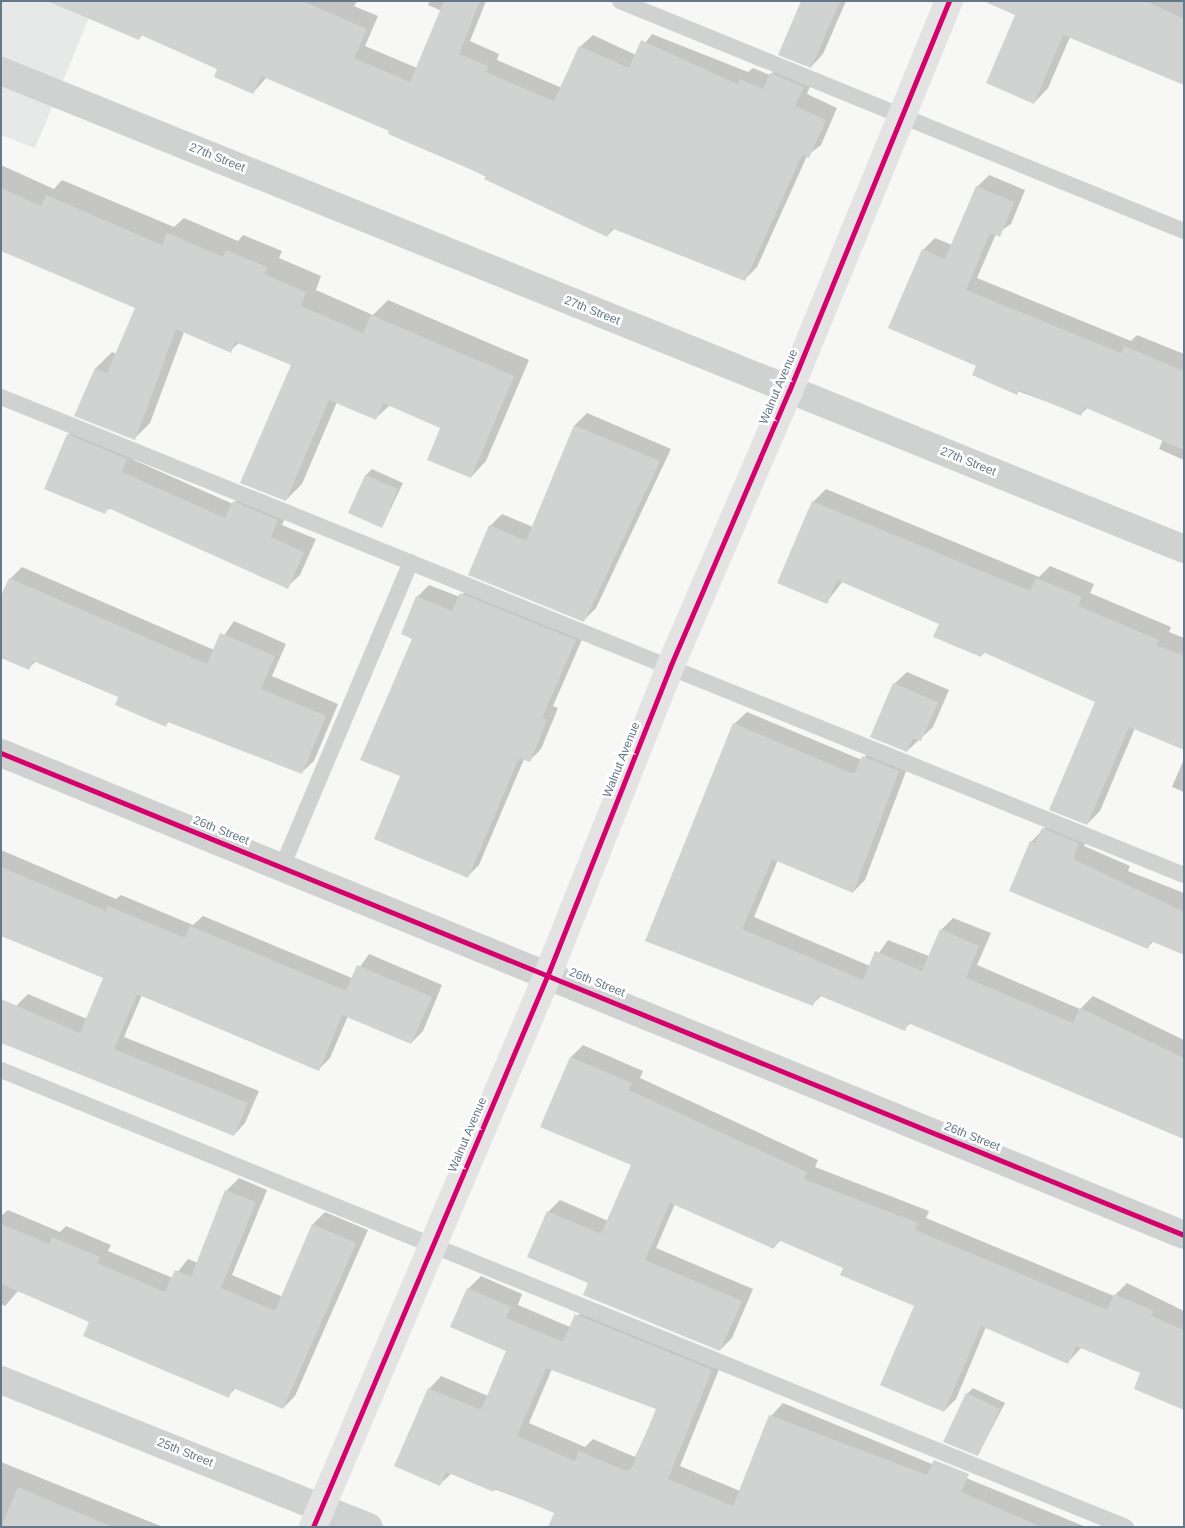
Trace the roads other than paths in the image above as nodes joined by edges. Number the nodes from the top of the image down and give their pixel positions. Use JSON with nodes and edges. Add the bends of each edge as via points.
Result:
{"nodes":[{"id":1,"x":620,"y":1,"type":"edge"},
{"id":2,"x":949,"y":1,"type":"edge"},
{"id":3,"x":1,"y":71,"type":"edge"},
{"id":4,"x":900,"y":114,"type":"junction"},
{"id":5,"x":1184,"y":231,"type":"edge"},
{"id":6,"x":790,"y":391,"type":"junction"},
{"id":7,"x":1,"y":397,"type":"edge"},
{"id":8,"x":1184,"y":549,"type":"edge"},
{"id":9,"x":411,"y":562,"type":"junction"},
{"id":10,"x":670,"y":667,"type":"junction"},
{"id":11,"x":1,"y":753,"type":"edge"},
{"id":12,"x":282,"y":866,"type":"junction"},
{"id":13,"x":1184,"y":875,"type":"edge"},
{"id":14,"x":548,"y":974,"type":"junction"},
{"id":15,"x":1,"y":1070,"type":"edge"},
{"id":16,"x":1184,"y":1235,"type":"edge"},
{"id":17,"x":432,"y":1244,"type":"junction"},
{"id":18,"x":1,"y":1380,"type":"edge"},
{"id":19,"x":317,"y":1517,"type":"edge"},
{"id":20,"x":369,"y":1527,"type":"edge"},
{"id":21,"x":1126,"y":1527,"type":"edge"}],
"edges":[{"from":1,"to":4,"type":"lane"},
{"from":2,"to":4,"type":"main road","name":"Walnut Avenue"},
{"from":3,"to":6,"type":"street","name":"27th Street"},
{"from":4,"to":5,"type":"lane"},
{"from":4,"to":6,"type":"main road","name":"Walnut Avenue"},
{"from":6,"to":8,"type":"street","name":"27th Street"},
{"from":6,"to":10,"type":"main road","name":"Walnut Avenue"},
{"from":7,"to":9,"type":"lane"},
{"from":9,"to":10,"type":"lane"},
{"from":9,"to":12,"type":"lane"},
{"from":10,"to":13,"type":"lane"},
{"from":10,"to":14,"type":"main road","name":"Walnut Avenue"},
{"from":11,"to":12,"type":"street","name":"26th Street"},
{"from":12,"to":14,"type":"street","name":"26th Street"},
{"from":14,"to":16,"type":"street","name":"26th Street"},
{"from":14,"to":17,"type":"main road","name":"Walnut Avenue"},
{"from":15,"to":17,"type":"lane"},
{"from":17,"to":19,"type":"main road","name":"Walnut Avenue"},
{"from":17,"to":21,"type":"lane"},
{"from":18,"to":19,"type":"street","name":"25th Street"},
{"from":19,"to":20,"type":"street","name":"25th Street"}]}
